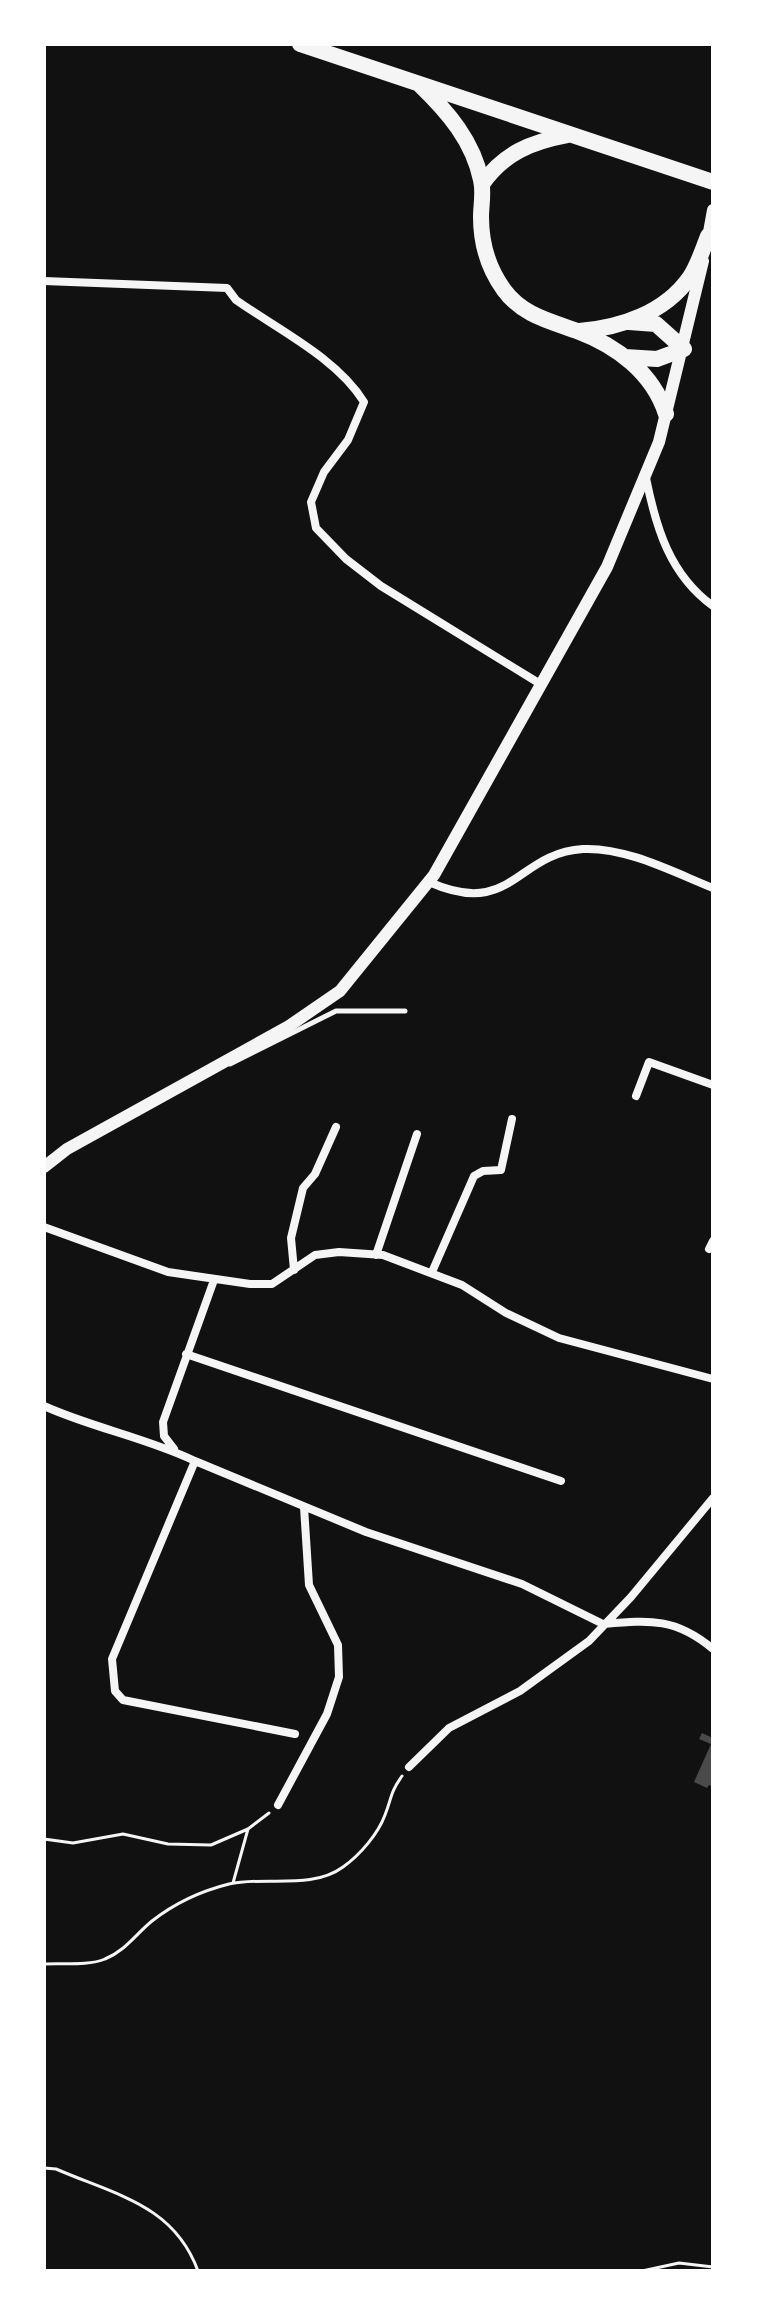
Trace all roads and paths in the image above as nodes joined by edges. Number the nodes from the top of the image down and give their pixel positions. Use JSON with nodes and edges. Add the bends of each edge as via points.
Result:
{"nodes":[{"id":1,"x":300,"y":44,"type":"edge"},
{"id":2,"x":420,"y":85,"type":"junction"},
{"id":3,"x":568,"y":135,"type":"junction"},
{"id":4,"x":713,"y":182,"type":"edge"},
{"id":5,"x":482,"y":184,"type":"junction"},
{"id":6,"x":713,"y":210,"type":"edge"},
{"id":7,"x":708,"y":236,"type":"junction"},
{"id":8,"x":44,"y":281,"type":"edge"},
{"id":9,"x":628,"y":322,"type":"junction"},
{"id":10,"x":579,"y":331,"type":"junction"},
{"id":11,"x":684,"y":349,"type":"junction"},
{"id":12,"x":624,"y":357,"type":"junction"},
{"id":13,"x":666,"y":414,"type":"junction"},
{"id":14,"x":646,"y":477,"type":"junction"},
{"id":15,"x":713,"y":606,"type":"edge"},
{"id":16,"x":542,"y":685,"type":"junction"},
{"id":17,"x":429,"y":882,"type":"junction"},
{"id":18,"x":713,"y":888,"type":"edge"},
{"id":19,"x":405,"y":1011,"type":"dead end"},
{"id":20,"x":203,"y":1073,"type":"junction"},
{"id":21,"x":713,"y":1085,"type":"edge"},
{"id":22,"x":636,"y":1096,"type":"dead end"},
{"id":23,"x":512,"y":1119,"type":"dead end"},
{"id":24,"x":336,"y":1127,"type":"dead end"},
{"id":25,"x":417,"y":1134,"type":"dead end"},
{"id":26,"x":44,"y":1167,"type":"edge"},
{"id":27,"x":44,"y":1227,"type":"edge"},
{"id":28,"x":376,"y":1255,"type":"junction"},
{"id":29,"x":294,"y":1270,"type":"junction"},
{"id":30,"x":432,"y":1272,"type":"junction"},
{"id":31,"x":214,"y":1280,"type":"junction"},
{"id":32,"x":186,"y":1354,"type":"junction"},
{"id":33,"x":713,"y":1379,"type":"edge"},
{"id":34,"x":48,"y":1408,"type":"edge"},
{"id":35,"x":44,"y":1416,"type":"edge"},
{"id":36,"x":174,"y":1449,"type":"junction"},
{"id":37,"x":195,"y":1461,"type":"junction"},
{"id":38,"x":561,"y":1481,"type":"dead end"},
{"id":39,"x":713,"y":1498,"type":"edge"},
{"id":40,"x":304,"y":1507,"type":"junction"},
{"id":41,"x":603,"y":1624,"type":"junction"},
{"id":42,"x":713,"y":1649,"type":"edge"},
{"id":43,"x":295,"y":1734,"type":"dead end"},
{"id":44,"x":409,"y":1767,"type":"joint"},
{"id":45,"x":278,"y":1805,"type":"joint"},
{"id":46,"x":248,"y":1829,"type":"junction"},
{"id":47,"x":44,"y":1839,"type":"edge"},
{"id":48,"x":232,"y":1883,"type":"junction"},
{"id":49,"x":44,"y":1964,"type":"edge"},
{"id":50,"x":44,"y":2168,"type":"edge"},
{"id":51,"x":713,"y":2267,"type":"edge"},
{"id":52,"x":198,"y":2271,"type":"edge"},
{"id":53,"x":642,"y":2271,"type":"edge"}],
"edges":[{"from":1,"to":2,"type":"highway"},
{"from":2,"to":3,"type":"highway"},
{"from":2,"to":5,"type":"highway","via":[[451,116],[476,161]]},
{"from":3,"to":4,"type":"highway"},
{"from":3,"to":5,"type":"highway","via":[[509,155]]},
{"from":5,"to":10,"type":"highway","via":[[487,264],[499,283],[523,309]]},
{"from":6,"to":7,"type":"street"},
{"from":7,"to":9,"type":"highway","via":[[690,277],[665,303]]},
{"from":7,"to":11,"type":"street"},
{"from":8,"to":16,"type":"street","via":[[227,288],[236,300],[316,355],[364,402],[311,502],[316,528],[381,586]]},
{"from":9,"to":10,"type":"highway"},
{"from":9,"to":11,"type":"highway","via":[[656,324]]},
{"from":10,"to":12,"type":"highway"},
{"from":11,"to":12,"type":"highway","via":[[657,359]]},
{"from":11,"to":13,"type":"street"},
{"from":12,"to":13,"type":"highway","via":[[647,374]]},
{"from":13,"to":14,"type":"street"},
{"from":14,"to":15,"type":"street","via":[[653,514],[680,576]]},
{"from":14,"to":16,"type":"street","via":[[607,567]]},
{"from":16,"to":17,"type":"street"},
{"from":17,"to":18,"type":"street","via":[[449,891],[494,892],[546,859],[584,849],[637,859]]},
{"from":17,"to":20,"type":"street","via":[[340,991]]},
{"from":19,"to":20,"type":"lane","via":[[336,1011],[239,1061]]},
{"from":20,"to":26,"type":"street"},
{"from":21,"to":22,"type":"street","via":[[649,1062]]},
{"from":23,"to":30,"type":"street","via":[[501,1170],[474,1176]]},
{"from":24,"to":29,"type":"street","via":[[303,1188],[291,1238]]},
{"from":25,"to":28,"type":"street"},
{"from":27,"to":31,"type":"street","via":[[168,1272]]},
{"from":28,"to":29,"type":"street","via":[[315,1255]]},
{"from":28,"to":30,"type":"street"},
{"from":29,"to":31,"type":"street","via":[[272,1284]]},
{"from":30,"to":33,"type":"street","via":[[559,1338]]},
{"from":31,"to":32,"type":"street"},
{"from":32,"to":36,"type":"street","via":[[163,1422],[164,1436]]},
{"from":32,"to":38,"type":"street"},
{"from":34,"to":35,"type":"street"},
{"from":34,"to":36,"type":"street"},
{"from":36,"to":37,"type":"street"},
{"from":37,"to":40,"type":"street"},
{"from":37,"to":43,"type":"street","via":[[112,1659],[115,1691],[123,1700]]},
{"from":39,"to":41,"type":"street"},
{"from":40,"to":41,"type":"street","via":[[522,1584]]},
{"from":40,"to":45,"type":"street","via":[[309,1585],[338,1645],[339,1677],[327,1714]]},
{"from":41,"to":42,"type":"street","via":[[672,1624],[692,1631]]},
{"from":41,"to":44,"type":"street","via":[[589,1641],[520,1691],[449,1728]]},
{"from":44,"to":48,"type":"path","via":[[389,1795],[385,1814],[365,1847],[341,1869],[279,1883]]},
{"from":45,"to":46,"type":"path"},
{"from":46,"to":47,"type":"path","via":[[211,1845],[168,1844],[123,1834],[73,1843]]},
{"from":46,"to":48,"type":"path"},
{"from":48,"to":49,"type":"path","via":[[183,1900],[103,1961]]},
{"from":50,"to":52,"type":"path","via":[[152,2210],[188,2243]]},
{"from":51,"to":53,"type":"path","via":[[679,2263]]}]}
